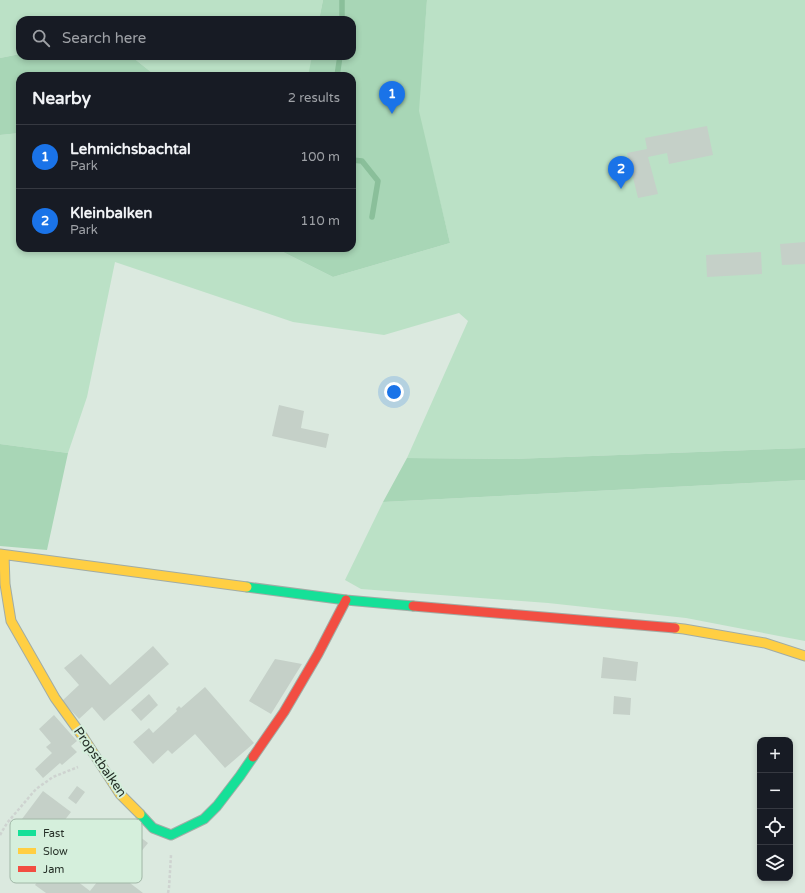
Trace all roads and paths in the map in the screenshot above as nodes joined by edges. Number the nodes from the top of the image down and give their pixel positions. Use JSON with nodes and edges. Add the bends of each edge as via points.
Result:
{"nodes":[{"id":1,"x":2,"y":554,"type":"edge"},
{"id":2,"x":346,"y":600,"type":"junction"},
{"id":3,"x":805,"y":656,"type":"edge"},
{"id":4,"x":97,"y":759,"type":"junction"},
{"id":5,"x":10,"y":819,"type":"edge"},
{"id":6,"x":10,"y":819,"type":"edge"},
{"id":7,"x":0,"y":835,"type":"edge"},
{"id":8,"x":171,"y":835,"type":"junction"},
{"id":9,"x":168,"y":893,"type":"edge"}],
"edges":[{"from":1,"to":2,"type":"street"},
{"from":1,"to":4,"type":"street","name":"Propstbalken","via":[[11,621],[55,698]]},
{"from":2,"to":3,"type":"street","via":[[684,630],[765,643]]},
{"from":2,"to":8,"type":"street","via":[[284,712],[240,776],[204,819]]},
{"from":4,"to":5,"type":"path","via":[[53,777],[36,789]]},
{"from":4,"to":8,"type":"street","name":"Propstbalken","via":[[120,794],[153,828]]},
{"from":6,"to":7,"type":"path"},
{"from":8,"to":9,"type":"path"}]}
